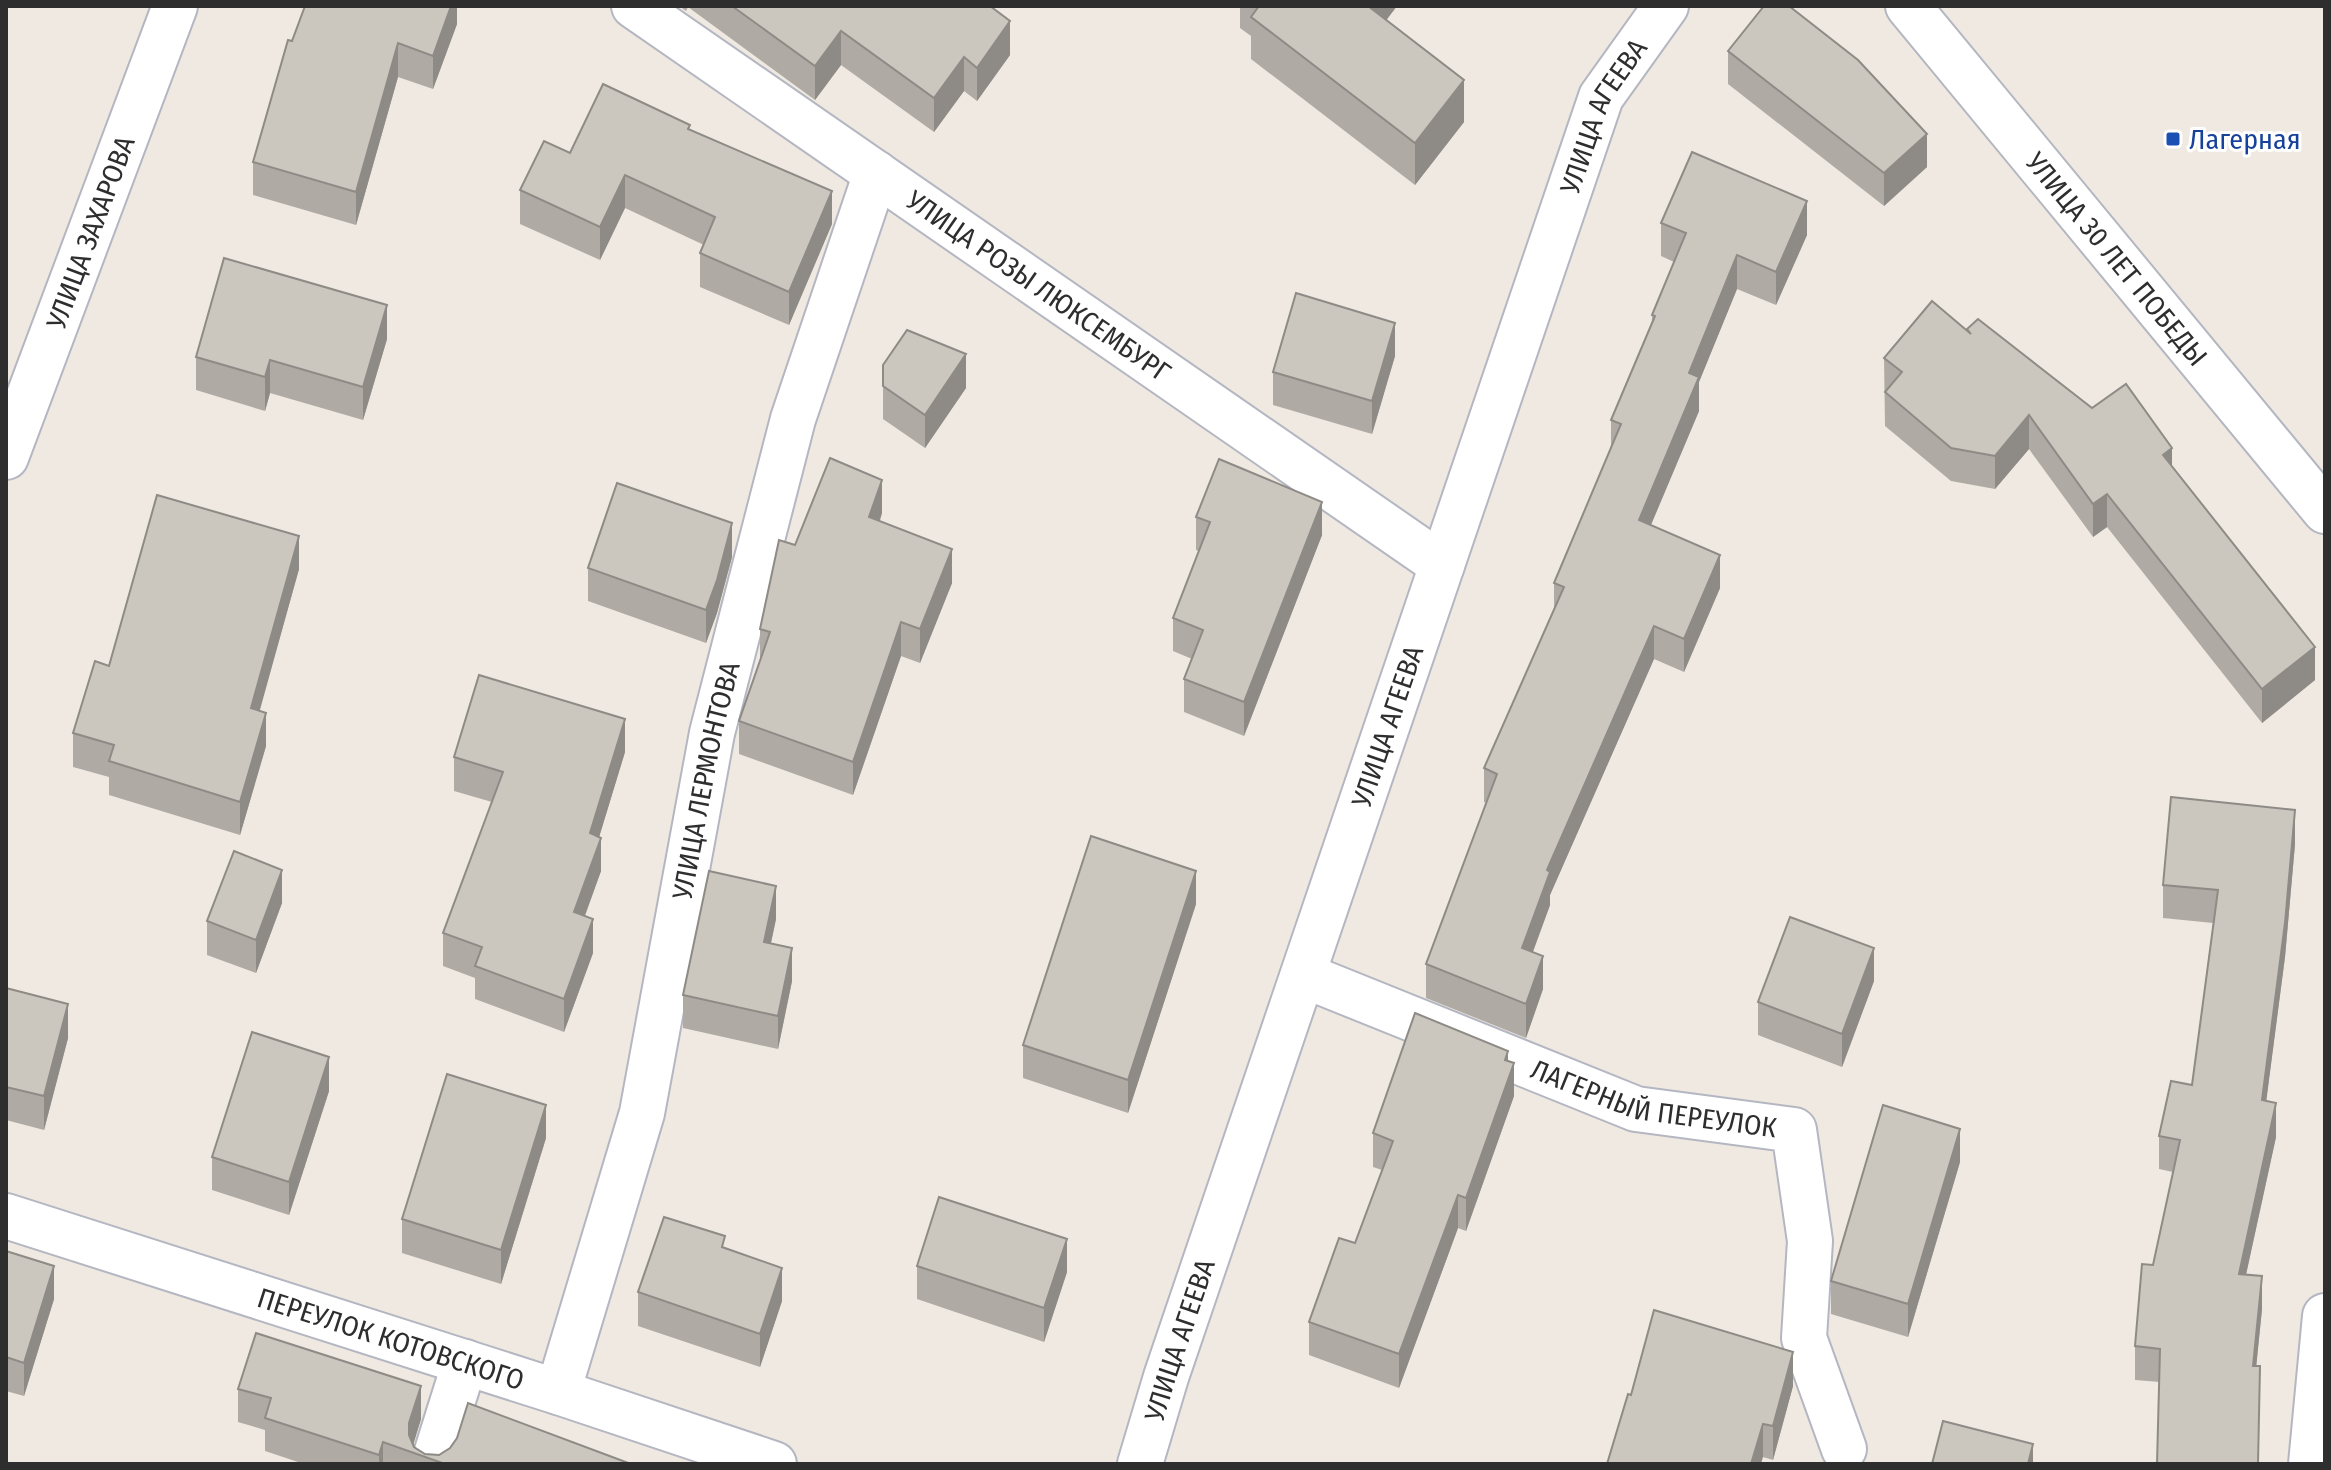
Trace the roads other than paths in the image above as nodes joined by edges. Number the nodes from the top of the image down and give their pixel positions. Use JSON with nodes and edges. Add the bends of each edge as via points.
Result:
{"nodes":[{"id":1,"x":175,"y":6,"type":"edge"},
{"id":2,"x":634,"y":6,"type":"edge"},
{"id":3,"x":1666,"y":6,"type":"edge"},
{"id":4,"x":1908,"y":6,"type":"edge"},
{"id":5,"x":876,"y":173,"type":"junction"},
{"id":6,"x":6,"y":457,"type":"edge"},
{"id":7,"x":2325,"y":511,"type":"edge"},
{"id":8,"x":1442,"y":565,"type":"junction"},
{"id":9,"x":1303,"y":975,"type":"junction"},
{"id":10,"x":6,"y":1216,"type":"edge"},
{"id":11,"x":2325,"y":1316,"type":"edge"},
{"id":12,"x":465,"y":1362,"type":"junction"},
{"id":13,"x":558,"y":1392,"type":"junction"},
{"id":14,"x":1844,"y":1449,"type":"dead end"},
{"id":15,"x":433,"y":1464,"type":"edge"},
{"id":16,"x":774,"y":1464,"type":"edge"},
{"id":17,"x":1140,"y":1464,"type":"edge"},
{"id":18,"x":2311,"y":1464,"type":"edge"}],
"edges":[{"from":1,"to":6,"type":"street","name":"УЛИЦА ЗАХАРОВА"},
{"from":2,"to":5,"type":"street","name":"УЛИЦА РОЗЫ ЛЮКСЕМБУРГ"},
{"from":3,"to":8,"type":"street","name":"УЛИЦА АГЕЕВА","via":[[1601,97]]},
{"from":4,"to":7,"type":"street","name":"УЛИЦА 30 ЛЕТ ПОБЕДЫ"},
{"from":5,"to":8,"type":"street","name":"УЛИЦА РОЗЫ ЛЮКСЕМБУРГ"},
{"from":5,"to":13,"type":"street","name":"УЛИЦА ЛЕРМОНТОВА","via":[[789,434],[712,733],[642,1113]]},
{"from":8,"to":9,"type":"street","name":"УЛИЦА АГЕЕВА"},
{"from":9,"to":14,"type":"street","name":"ЛАГЕРНЫЙ ПЕРЕУЛОК","via":[[1636,1109],[1794,1130],[1810,1241],[1804,1338]]},
{"from":9,"to":17,"type":"street","name":"УЛИЦА АГЕЕВА"},
{"from":10,"to":12,"type":"street","name":"ПЕРЕУЛОК КОТОВСКОГО"},
{"from":11,"to":18,"type":"street"},
{"from":12,"to":13,"type":"street","name":"ПЕРЕУЛОК КОТОВСКОГО"},
{"from":12,"to":15,"type":"street"},
{"from":13,"to":16,"type":"street","name":"ПЕРЕУЛОК КОТОВСКОГО"}]}
